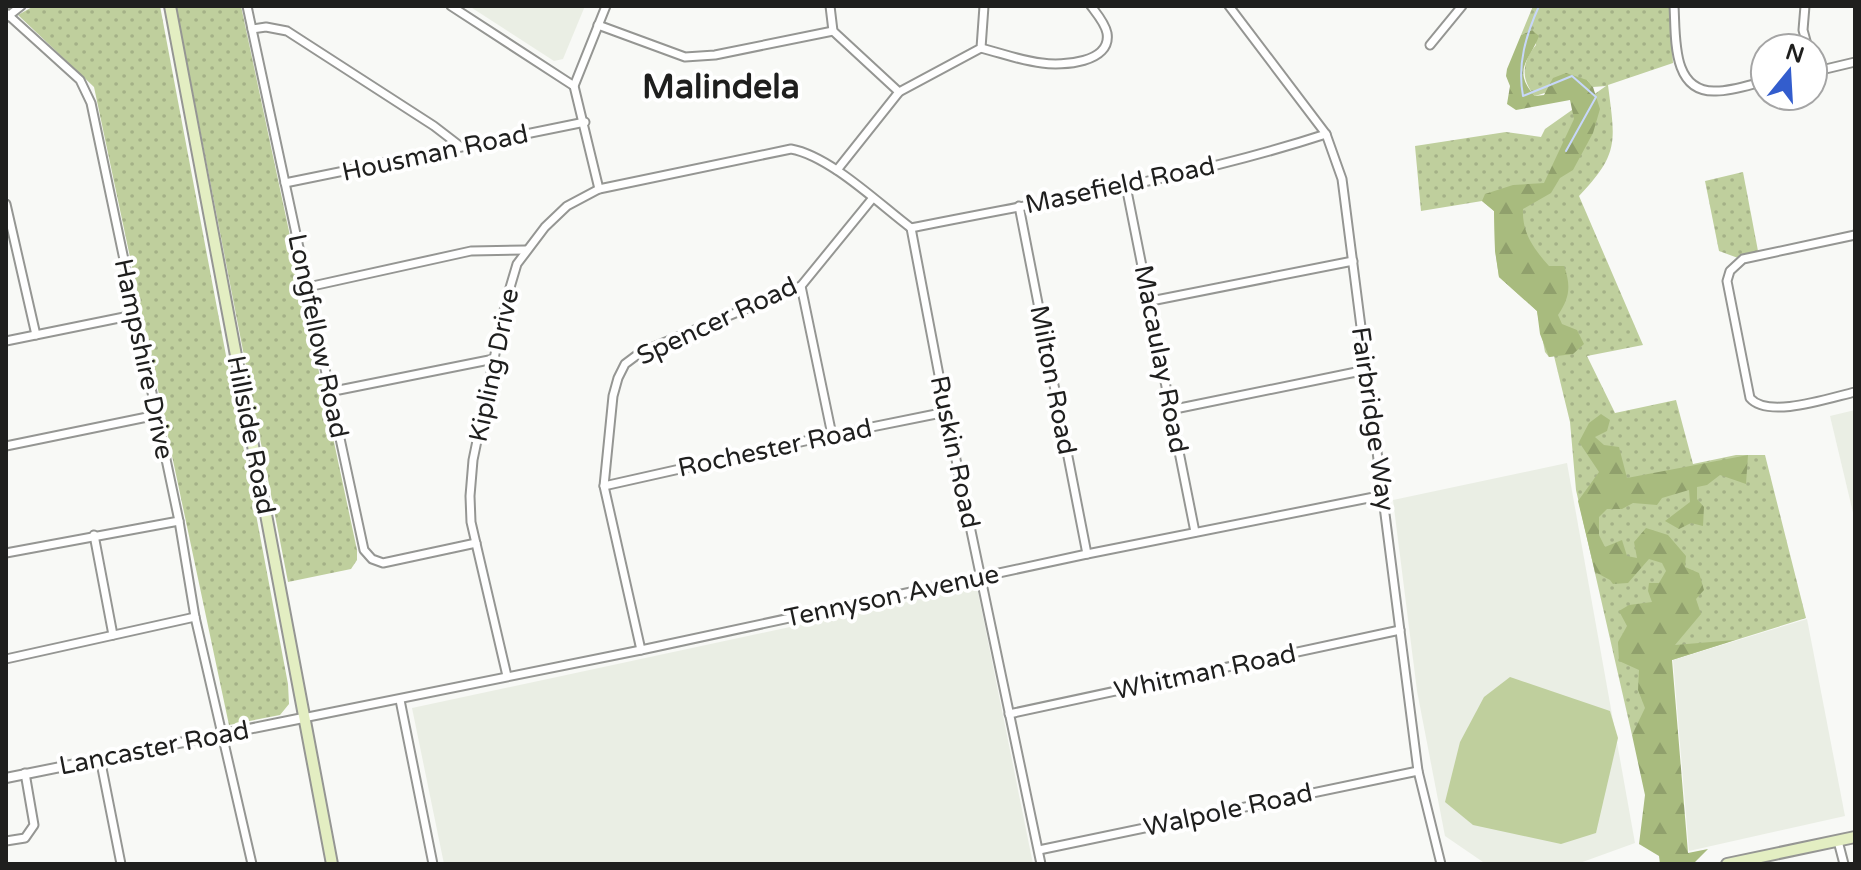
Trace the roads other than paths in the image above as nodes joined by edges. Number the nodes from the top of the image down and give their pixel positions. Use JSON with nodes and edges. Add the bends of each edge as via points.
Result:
{"nodes":[{"id":1,"x":21,"y":6,"type":"edge"},
{"id":2,"x":170,"y":6,"type":"edge"},
{"id":3,"x":247,"y":6,"type":"edge"},
{"id":4,"x":451,"y":6,"type":"edge"},
{"id":5,"x":606,"y":6,"type":"edge"},
{"id":6,"x":830,"y":6,"type":"edge"},
{"id":7,"x":984,"y":6,"type":"edge"},
{"id":8,"x":1091,"y":6,"type":"edge"},
{"id":9,"x":1229,"y":6,"type":"edge"},
{"id":10,"x":1462,"y":6,"type":"edge"},
{"id":11,"x":1674,"y":6,"type":"edge"},
{"id":12,"x":1805,"y":6,"type":"edge"},
{"id":13,"x":7,"y":15,"type":"edge"},
{"id":14,"x":598,"y":25,"type":"junction"},
{"id":15,"x":252,"y":29,"type":"junction"},
{"id":16,"x":833,"y":31,"type":"junction"},
{"id":17,"x":1804,"y":32,"type":"edge"},
{"id":18,"x":1430,"y":45,"type":"dead end"},
{"id":19,"x":981,"y":48,"type":"junction"},
{"id":20,"x":1855,"y":62,"type":"edge"},
{"id":21,"x":1829,"y":67,"type":"edge"},
{"id":22,"x":1749,"y":85,"type":"edge"},
{"id":23,"x":574,"y":86,"type":"junction"},
{"id":24,"x":899,"y":92,"type":"junction"},
{"id":25,"x":585,"y":122,"type":"junction"},
{"id":26,"x":1326,"y":134,"type":"junction"},
{"id":27,"x":460,"y":146,"type":"junction"},
{"id":28,"x":837,"y":170,"type":"junction"},
{"id":29,"x":285,"y":183,"type":"junction"},
{"id":30,"x":1126,"y":186,"type":"junction"},
{"id":31,"x":599,"y":189,"type":"junction"},
{"id":32,"x":872,"y":199,"type":"junction"},
{"id":33,"x":6,"y":204,"type":"edge"},
{"id":34,"x":1019,"y":206,"type":"junction"},
{"id":35,"x":911,"y":228,"type":"junction"},
{"id":36,"x":1855,"y":235,"type":"edge"},
{"id":37,"x":526,"y":250,"type":"junction"},
{"id":38,"x":1353,"y":261,"type":"junction"},
{"id":39,"x":801,"y":286,"type":"junction"},
{"id":40,"x":308,"y":287,"type":"junction"},
{"id":41,"x":1151,"y":301,"type":"junction"},
{"id":42,"x":134,"y":315,"type":"junction"},
{"id":43,"x":36,"y":335,"type":"junction"},
{"id":44,"x":6,"y":341,"type":"edge"},
{"id":45,"x":494,"y":359,"type":"junction"},
{"id":46,"x":1366,"y":370,"type":"junction"},
{"id":47,"x":329,"y":392,"type":"junction"},
{"id":48,"x":1855,"y":392,"type":"edge"},
{"id":49,"x":1170,"y":410,"type":"junction"},
{"id":50,"x":946,"y":412,"type":"junction"},
{"id":51,"x":157,"y":415,"type":"junction"},
{"id":52,"x":832,"y":435,"type":"junction"},
{"id":53,"x":6,"y":446,"type":"edge"},
{"id":54,"x":604,"y":486,"type":"junction"},
{"id":55,"x":1384,"y":495,"type":"junction"},
{"id":56,"x":179,"y":521,"type":"junction"},
{"id":57,"x":1195,"y":532,"type":"junction"},
{"id":58,"x":94,"y":535,"type":"junction"},
{"id":59,"x":476,"y":543,"type":"junction"},
{"id":60,"x":6,"y":553,"type":"edge"},
{"id":61,"x":1087,"y":554,"type":"junction"},
{"id":62,"x":981,"y":576,"type":"junction"},
{"id":63,"x":195,"y":617,"type":"junction"},
{"id":64,"x":1400,"y":630,"type":"junction"},
{"id":65,"x":113,"y":635,"type":"junction"},
{"id":66,"x":641,"y":650,"type":"junction"},
{"id":67,"x":6,"y":659,"type":"edge"},
{"id":68,"x":507,"y":676,"type":"junction"},
{"id":69,"x":400,"y":700,"type":"junction"},
{"id":70,"x":1009,"y":714,"type":"junction"},
{"id":71,"x":303,"y":718,"type":"junction"},
{"id":72,"x":224,"y":733,"type":"junction"},
{"id":73,"x":100,"y":758,"type":"junction"},
{"id":74,"x":1418,"y":771,"type":"junction"},
{"id":75,"x":25,"y":773,"type":"junction"},
{"id":76,"x":6,"y":778,"type":"edge"},
{"id":77,"x":1855,"y":837,"type":"edge"},
{"id":78,"x":6,"y":841,"type":"edge"},
{"id":79,"x":1838,"y":841,"type":"junction"},
{"id":80,"x":1039,"y":850,"type":"junction"},
{"id":81,"x":121,"y":864,"type":"edge"},
{"id":82,"x":252,"y":864,"type":"edge"},
{"id":83,"x":332,"y":864,"type":"edge"},
{"id":84,"x":433,"y":864,"type":"edge"},
{"id":85,"x":1041,"y":864,"type":"edge"},
{"id":86,"x":1441,"y":864,"type":"edge"},
{"id":87,"x":1727,"y":864,"type":"edge"},
{"id":88,"x":1844,"y":864,"type":"edge"}],
"edges":[{"from":1,"to":13,"type":"street"},
{"from":2,"to":71,"type":"main road","name":"Hillside Road"},
{"from":3,"to":15,"type":"street","name":"Longfellow Road"},
{"from":4,"to":23,"type":"street"},
{"from":5,"to":14,"type":"street"},
{"from":6,"to":16,"type":"street"},
{"from":7,"to":19,"type":"street"},
{"from":8,"to":19,"type":"street","via":[[1108,36],[1099,54],[1089,59],[1041,63]]},
{"from":9,"to":26,"type":"street","name":"Fairbridge Way"},
{"from":10,"to":18,"type":"street"},
{"from":11,"to":22,"type":"street","via":[[1678,62],[1689,81],[1715,92]]},
{"from":12,"to":17,"type":"street"},
{"from":13,"to":42,"type":"street","name":"Hampshire Drive","via":[[86,90]]},
{"from":14,"to":16,"type":"street","via":[[685,57]]},
{"from":14,"to":23,"type":"street"},
{"from":15,"to":27,"type":"street","via":[[287,31]]},
{"from":15,"to":29,"type":"street","name":"Longfellow Road"},
{"from":16,"to":24,"type":"street"},
{"from":19,"to":24,"type":"street"},
{"from":20,"to":21,"type":"street"},
{"from":23,"to":25,"type":"street"},
{"from":24,"to":28,"type":"street"},
{"from":25,"to":27,"type":"street","name":"Housman Road"},
{"from":25,"to":31,"type":"street"},
{"from":26,"to":30,"type":"street","name":"Masefield Road"},
{"from":26,"to":38,"type":"street","name":"Fairbridge Way","via":[[1342,179]]},
{"from":27,"to":29,"type":"street","name":"Housman Road"},
{"from":28,"to":31,"type":"street","name":"Kipling Drive","via":[[791,149]]},
{"from":28,"to":32,"type":"street","name":"Kipling Drive"},
{"from":29,"to":40,"type":"street","name":"Longfellow Road"},
{"from":30,"to":34,"type":"street","name":"Masefield Road"},
{"from":30,"to":41,"type":"street","name":"Macaulay Road"},
{"from":31,"to":37,"type":"street","name":"Kipling Drive","via":[[567,206]]},
{"from":32,"to":35,"type":"street","name":"Kipling Drive"},
{"from":32,"to":39,"type":"street","name":"Spencer Road"},
{"from":33,"to":43,"type":"street"},
{"from":34,"to":35,"type":"street","name":"Masefield Road"},
{"from":34,"to":61,"type":"street","name":"Milton Road"},
{"from":35,"to":50,"type":"street","name":"Ruskin Road"},
{"from":36,"to":48,"type":"street","via":[[1743,259],[1727,281],[1750,398],[1759,406]]},
{"from":37,"to":40,"type":"street","via":[[471,251]]},
{"from":37,"to":45,"type":"street","name":"Kipling Drive","via":[[512,278]]},
{"from":38,"to":41,"type":"street"},
{"from":38,"to":46,"type":"street","name":"Fairbridge Way"},
{"from":39,"to":52,"type":"street"},
{"from":39,"to":54,"type":"street","name":"Spencer Road","via":[[641,352],[625,364],[613,396]]},
{"from":40,"to":47,"type":"street","name":"Longfellow Road"},
{"from":41,"to":49,"type":"street","name":"Macaulay Road"},
{"from":42,"to":43,"type":"street"},
{"from":42,"to":51,"type":"street","name":"Hampshire Drive"},
{"from":43,"to":44,"type":"street"},
{"from":45,"to":47,"type":"street"},
{"from":45,"to":59,"type":"street","name":"Kipling Drive","via":[[473,460],[470,496]]},
{"from":46,"to":49,"type":"street"},
{"from":46,"to":55,"type":"street","name":"Fairbridge Way"},
{"from":47,"to":59,"type":"street","name":"Longfellow Road","via":[[364,550],[372,559],[397,562]]},
{"from":49,"to":57,"type":"street","name":"Macaulay Road"},
{"from":50,"to":52,"type":"street","name":"Rochester Road"},
{"from":50,"to":62,"type":"street","name":"Ruskin Road"},
{"from":51,"to":53,"type":"street"},
{"from":51,"to":56,"type":"street","name":"Hampshire Drive"},
{"from":52,"to":54,"type":"street","name":"Rochester Road"},
{"from":54,"to":66,"type":"street","name":"Spencer Road"},
{"from":55,"to":57,"type":"street","name":"Tennyson Avenue"},
{"from":55,"to":64,"type":"street","name":"Fairbridge Way"},
{"from":56,"to":58,"type":"street"},
{"from":56,"to":63,"type":"street","name":"Hampshire Drive"},
{"from":57,"to":61,"type":"street","name":"Tennyson Avenue"},
{"from":58,"to":60,"type":"street"},
{"from":58,"to":65,"type":"street"},
{"from":59,"to":68,"type":"street","name":"Kipling Drive"},
{"from":61,"to":62,"type":"street","name":"Tennyson Avenue"},
{"from":62,"to":66,"type":"street","name":"Tennyson Avenue"},
{"from":62,"to":70,"type":"street","name":"Ruskin Road"},
{"from":63,"to":65,"type":"street"},
{"from":63,"to":72,"type":"street","name":"Hampshire Drive"},
{"from":64,"to":70,"type":"street","name":"Whitman Road"},
{"from":64,"to":74,"type":"street","name":"Fairbridge Way"},
{"from":65,"to":67,"type":"street"},
{"from":66,"to":68,"type":"street","name":"Tennyson Avenue"},
{"from":68,"to":69,"type":"street","name":"Tennyson Avenue"},
{"from":69,"to":71,"type":"street","name":"Tennyson Avenue"},
{"from":69,"to":84,"type":"street"},
{"from":70,"to":80,"type":"street","name":"Ruskin Road"},
{"from":71,"to":72,"type":"street","name":"Lancaster Road"},
{"from":71,"to":83,"type":"main road","name":"Hillside Road"},
{"from":72,"to":73,"type":"street","name":"Lancaster Road"},
{"from":72,"to":82,"type":"street","name":"Hampshire Drive"},
{"from":73,"to":75,"type":"street","name":"Lancaster Road"},
{"from":73,"to":81,"type":"street"},
{"from":74,"to":80,"type":"street","name":"Walpole Road"},
{"from":74,"to":86,"type":"street","name":"Fairbridge Way"},
{"from":75,"to":76,"type":"street","name":"Lancaster Road"},
{"from":75,"to":78,"type":"street","via":[[34,825],[25,838]]},
{"from":77,"to":79,"type":"main road"},
{"from":79,"to":87,"type":"main road"},
{"from":79,"to":88,"type":"street"},
{"from":80,"to":85,"type":"street","name":"Ruskin Road"}]}
